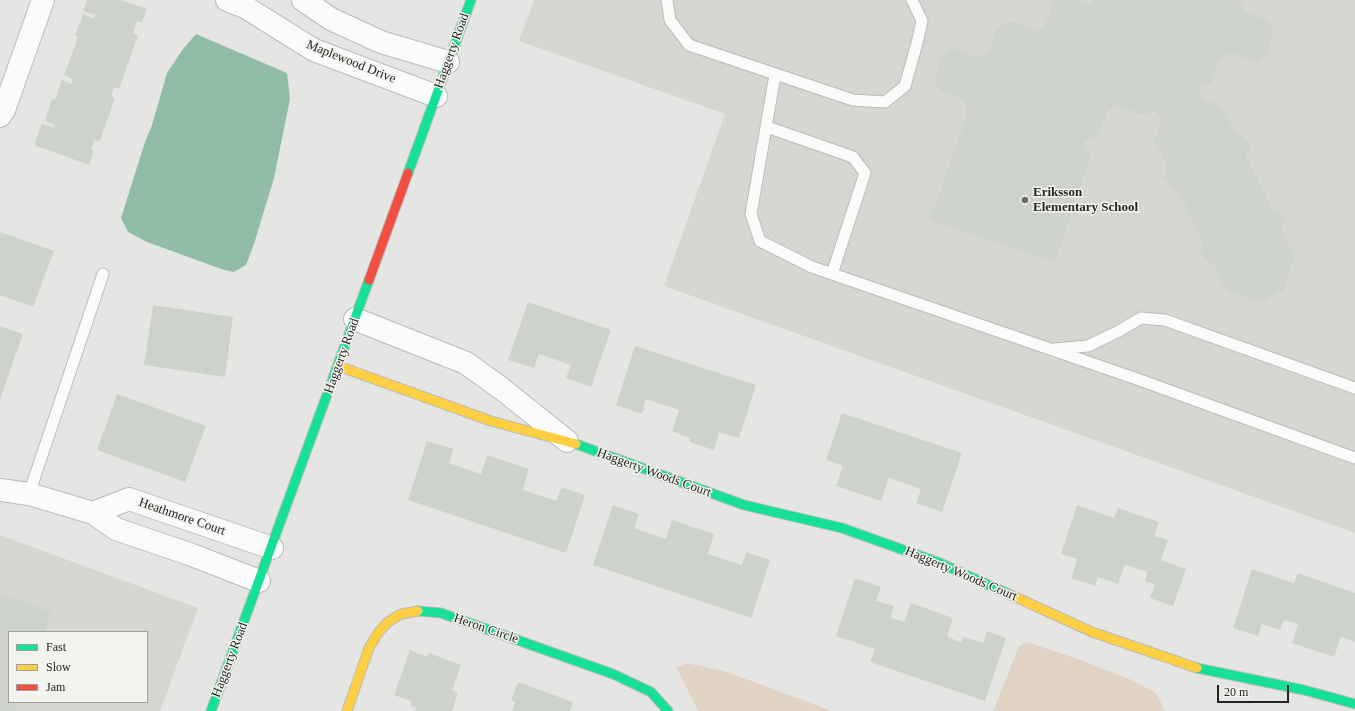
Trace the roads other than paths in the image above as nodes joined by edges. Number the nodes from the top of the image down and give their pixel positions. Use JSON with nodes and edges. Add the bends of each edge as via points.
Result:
{"nodes":[{"id":1,"x":42,"y":0,"type":"edge"},
{"id":2,"x":227,"y":0,"type":"edge"},
{"id":3,"x":303,"y":0,"type":"edge"},
{"id":4,"x":471,"y":0,"type":"edge"},
{"id":5,"x":667,"y":0,"type":"edge"},
{"id":6,"x":912,"y":0,"type":"edge"},
{"id":7,"x":448,"y":62,"type":"junction"},
{"id":8,"x":776,"y":75,"type":"junction"},
{"id":9,"x":436,"y":96,"type":"junction"},
{"id":10,"x":0,"y":116,"type":"edge"},
{"id":11,"x":767,"y":127,"type":"junction"},
{"id":12,"x":103,"y":274,"type":"dead end"},
{"id":13,"x":832,"y":274,"type":"junction"},
{"id":14,"x":355,"y":319,"type":"junction"},
{"id":15,"x":1051,"y":350,"type":"junction"},
{"id":16,"x":338,"y":366,"type":"junction"},
{"id":17,"x":1355,"y":388,"type":"edge"},
{"id":18,"x":567,"y":441,"type":"junction"},
{"id":19,"x":1355,"y":458,"type":"edge"},
{"id":20,"x":0,"y":490,"type":"edge"},
{"id":21,"x":29,"y":494,"type":"junction"},
{"id":22,"x":93,"y":513,"type":"junction"},
{"id":23,"x":272,"y":548,"type":"junction"},
{"id":24,"x":260,"y":581,"type":"junction"},
{"id":25,"x":1355,"y":704,"type":"edge"},
{"id":26,"x":211,"y":711,"type":"edge"},
{"id":27,"x":347,"y":711,"type":"edge"},
{"id":28,"x":668,"y":711,"type":"edge"}],
"edges":[{"from":1,"to":10,"type":"street"},
{"from":2,"to":9,"type":"street","name":"Maplewood Drive","via":[[245,7],[314,50]]},
{"from":3,"to":7,"type":"street","via":[[331,19],[381,42]]},
{"from":4,"to":7,"type":"street","name":"Haggerty Road"},
{"from":5,"to":8,"type":"lane","via":[[670,20],[689,45]]},
{"from":6,"to":8,"type":"lane","via":[[922,21],[917,43],[905,86],[886,102],[853,100]]},
{"from":7,"to":9,"type":"street","name":"Haggerty Road"},
{"from":8,"to":11,"type":"lane"},
{"from":9,"to":14,"type":"street","name":"Haggerty Road"},
{"from":11,"to":13,"type":"lane","via":[[751,214],[760,241]]},
{"from":11,"to":13,"type":"lane","via":[[853,157],[866,172]]},
{"from":12,"to":21,"type":"lane"},
{"from":13,"to":15,"type":"lane"},
{"from":14,"to":16,"type":"street","name":"Haggerty Road"},
{"from":14,"to":18,"type":"street","name":"Haggerty Woods Court","via":[[466,363]]},
{"from":15,"to":17,"type":"lane","via":[[1088,346],[1141,318],[1165,320]]},
{"from":15,"to":19,"type":"lane"},
{"from":16,"to":18,"type":"street","name":"Haggerty Woods Court","via":[[491,421]]},
{"from":16,"to":23,"type":"street","name":"Haggerty Road"},
{"from":18,"to":25,"type":"street","name":"Haggerty Woods Court","via":[[744,505],[842,528],[940,563],[1092,632],[1203,670],[1304,690]]},
{"from":20,"to":21,"type":"street"},
{"from":21,"to":22,"type":"street"},
{"from":22,"to":23,"type":"street","name":"Heathmore Court","via":[[129,498]]},
{"from":22,"to":24,"type":"street","via":[[116,529]]},
{"from":23,"to":24,"type":"street","name":"Haggerty Road"},
{"from":24,"to":26,"type":"street","name":"Haggerty Road"},
{"from":27,"to":28,"type":"street","name":"Heron Circle","via":[[368,648],[378,633],[388,622],[401,614],[421,611],[441,613],[613,674],[650,692]]}]}
